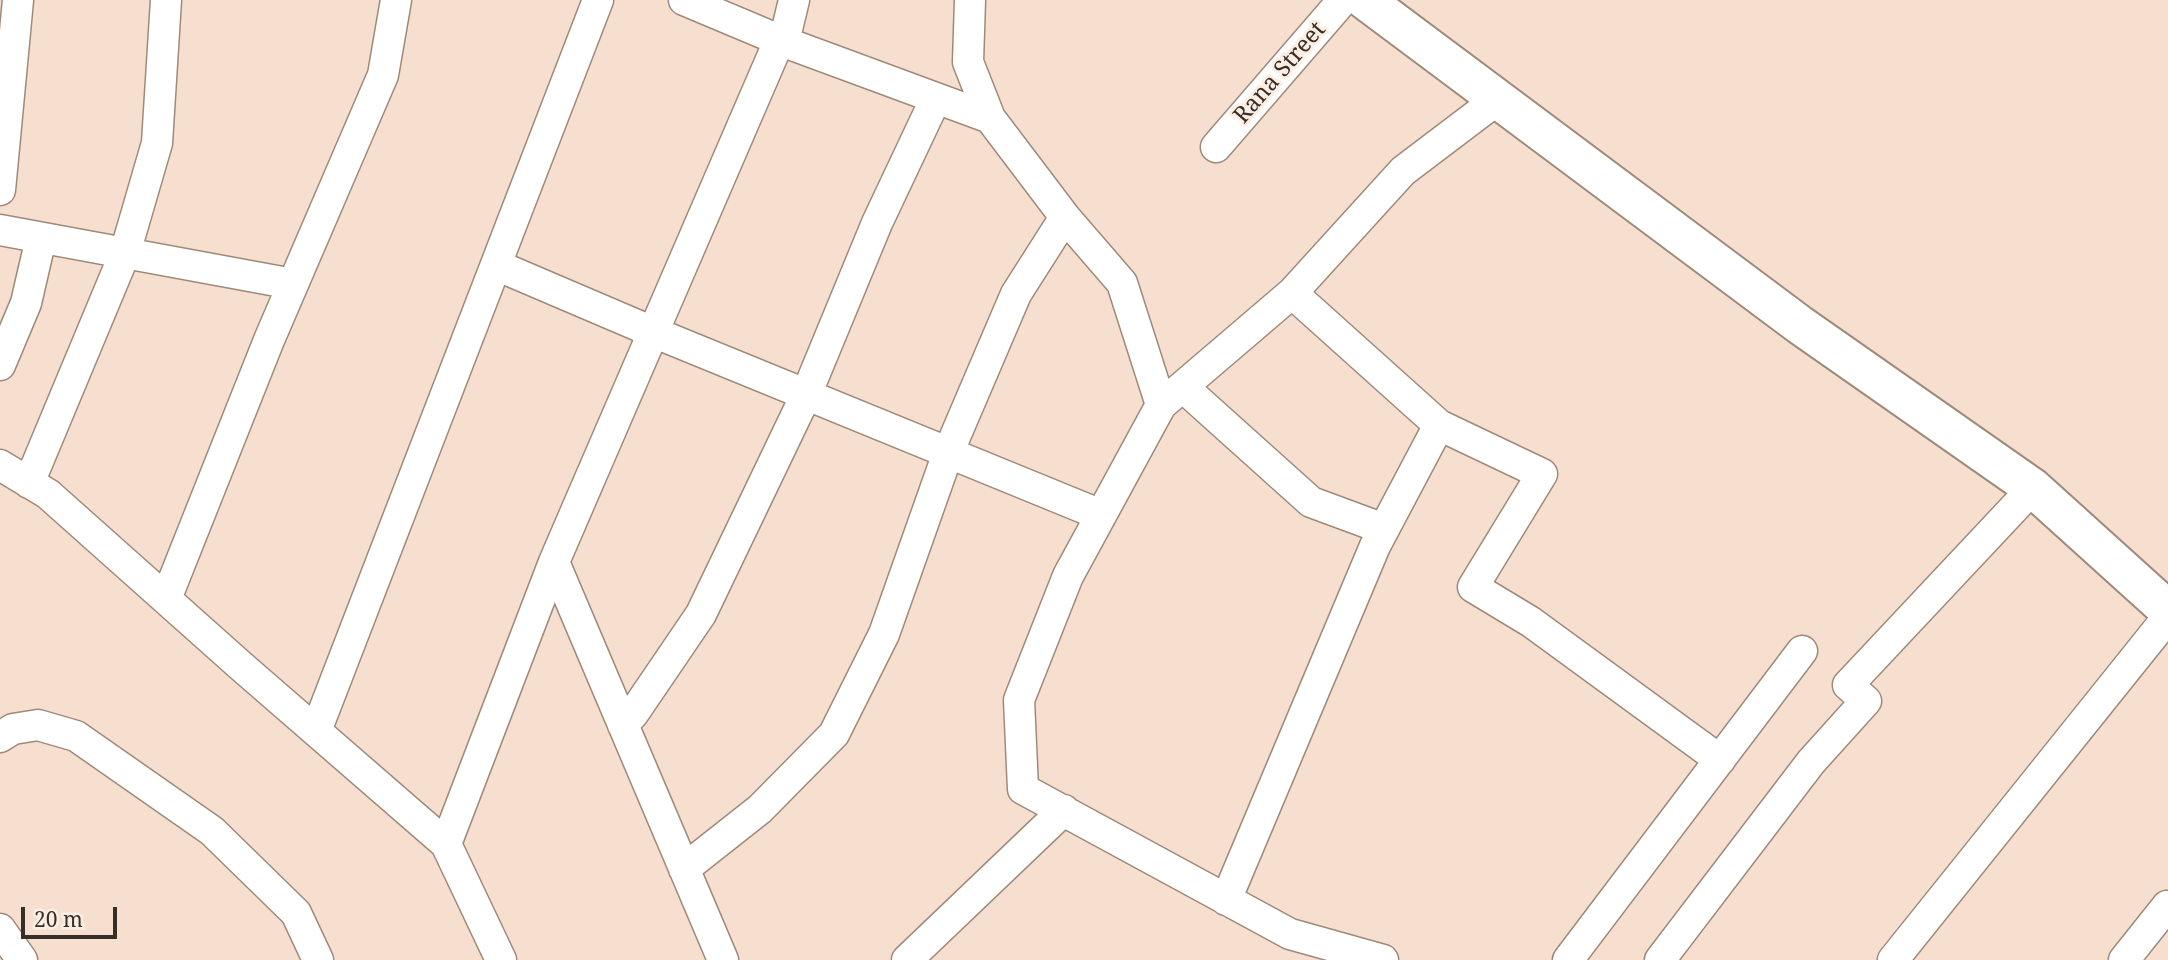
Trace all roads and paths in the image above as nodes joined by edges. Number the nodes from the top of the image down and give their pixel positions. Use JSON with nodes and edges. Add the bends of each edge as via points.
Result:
{"nodes":[{"id":1,"x":18,"y":0,"type":"edge"},
{"id":2,"x":166,"y":0,"type":"edge"},
{"id":3,"x":396,"y":0,"type":"edge"},
{"id":4,"x":598,"y":0,"type":"edge"},
{"id":5,"x":684,"y":0,"type":"edge"},
{"id":6,"x":793,"y":0,"type":"edge"},
{"id":7,"x":970,"y":0,"type":"edge"},
{"id":8,"x":1343,"y":0,"type":"edge"},
{"id":9,"x":1365,"y":0,"type":"edge"},
{"id":10,"x":782,"y":41,"type":"junction"},
{"id":11,"x":936,"y":98,"type":"junction"},
{"id":12,"x":1498,"y":99,"type":"junction"},
{"id":13,"x":990,"y":118,"type":"junction"},
{"id":14,"x":1216,"y":146,"type":"dead end"},
{"id":15,"x":0,"y":190,"type":"edge"},
{"id":16,"x":1065,"y":216,"type":"junction"},
{"id":17,"x":0,"y":230,"type":"edge"},
{"id":18,"x":41,"y":238,"type":"junction"},
{"id":19,"x":125,"y":253,"type":"junction"},
{"id":20,"x":496,"y":265,"type":"junction"},
{"id":21,"x":293,"y":284,"type":"junction"},
{"id":22,"x":1292,"y":293,"type":"junction"},
{"id":23,"x":653,"y":332,"type":"junction"},
{"id":24,"x":0,"y":365,"type":"edge"},
{"id":25,"x":806,"y":395,"type":"junction"},
{"id":26,"x":1172,"y":396,"type":"junction"},
{"id":27,"x":1439,"y":425,"type":"junction"},
{"id":28,"x":948,"y":453,"type":"junction"},
{"id":29,"x":0,"y":466,"type":"edge"},
{"id":30,"x":29,"y":483,"type":"junction"},
{"id":31,"x":2033,"y":488,"type":"junction"},
{"id":32,"x":1101,"y":515,"type":"junction"},
{"id":33,"x":1384,"y":529,"type":"junction"},
{"id":34,"x":554,"y":562,"type":"junction"},
{"id":35,"x":166,"y":599,"type":"junction"},
{"id":36,"x":2168,"y":610,"type":"edge"},
{"id":37,"x":2168,"y":617,"type":"edge"},
{"id":38,"x":1802,"y":651,"type":"dead end"},
{"id":39,"x":623,"y":725,"type":"junction"},
{"id":40,"x":316,"y":731,"type":"junction"},
{"id":41,"x":0,"y":737,"type":"edge"},
{"id":42,"x":1720,"y":760,"type":"junction"},
{"id":43,"x":1064,"y":810,"type":"junction"},
{"id":44,"x":446,"y":844,"type":"junction"},
{"id":45,"x":684,"y":869,"type":"junction"},
{"id":46,"x":1226,"y":900,"type":"junction"},
{"id":47,"x":2167,"y":906,"type":"edge"},
{"id":48,"x":0,"y":929,"type":"edge"},
{"id":49,"x":1290,"y":947,"type":"edge"},
{"id":50,"x":22,"y":960,"type":"edge"},
{"id":51,"x":318,"y":960,"type":"edge"},
{"id":52,"x":501,"y":960,"type":"edge"},
{"id":53,"x":723,"y":960,"type":"edge"},
{"id":54,"x":907,"y":960,"type":"edge"},
{"id":55,"x":1383,"y":960,"type":"edge"},
{"id":56,"x":1568,"y":960,"type":"edge"},
{"id":57,"x":1660,"y":960,"type":"edge"},
{"id":58,"x":1893,"y":960,"type":"edge"},
{"id":59,"x":2124,"y":960,"type":"edge"}],
"edges":[{"from":1,"to":15,"type":"street"},
{"from":2,"to":19,"type":"street","via":[[157,143]]},
{"from":3,"to":21,"type":"street","via":[[383,75]]},
{"from":4,"to":20,"type":"street"},
{"from":5,"to":10,"type":"street"},
{"from":6,"to":10,"type":"street"},
{"from":7,"to":13,"type":"street","via":[[968,62]]},
{"from":8,"to":14,"type":"street","name":"Rana Street"},
{"from":9,"to":12,"type":"street"},
{"from":10,"to":11,"type":"street"},
{"from":10,"to":23,"type":"street"},
{"from":11,"to":13,"type":"street"},
{"from":11,"to":25,"type":"street","via":[[877,223]]},
{"from":12,"to":22,"type":"street","via":[[1403,171]]},
{"from":12,"to":31,"type":"street","via":[[1800,325]]},
{"from":13,"to":16,"type":"street"},
{"from":16,"to":26,"type":"street","via":[[1122,283]]},
{"from":16,"to":28,"type":"street","via":[[1016,294]]},
{"from":17,"to":18,"type":"street"},
{"from":18,"to":19,"type":"street"},
{"from":18,"to":24,"type":"street","via":[[26,303]]},
{"from":19,"to":21,"type":"street"},
{"from":19,"to":30,"type":"street"},
{"from":20,"to":23,"type":"street"},
{"from":20,"to":40,"type":"street"},
{"from":21,"to":35,"type":"street"},
{"from":22,"to":26,"type":"street"},
{"from":22,"to":27,"type":"street"},
{"from":23,"to":25,"type":"street"},
{"from":23,"to":34,"type":"street"},
{"from":25,"to":28,"type":"street"},
{"from":25,"to":39,"type":"street","via":[[701,614]]},
{"from":26,"to":32,"type":"street"},
{"from":26,"to":33,"type":"street","via":[[1311,502]]},
{"from":27,"to":33,"type":"street"},
{"from":27,"to":42,"type":"street","via":[[1542,474],[1472,587],[1531,622]]},
{"from":28,"to":32,"type":"street"},
{"from":28,"to":45,"type":"street","via":[[884,634],[834,734],[760,809]]},
{"from":29,"to":30,"type":"street"},
{"from":30,"to":35,"type":"street","via":[[48,494]]},
{"from":31,"to":36,"type":"street"},
{"from":31,"to":57,"type":"street","via":[[1848,685],[1866,701],[1811,762]]},
{"from":32,"to":43,"type":"street","via":[[1068,576],[1019,699],[1023,789]]},
{"from":33,"to":46,"type":"street"},
{"from":34,"to":39,"type":"street"},
{"from":34,"to":44,"type":"street"},
{"from":35,"to":40,"type":"street"},
{"from":37,"to":58,"type":"street"},
{"from":38,"to":42,"type":"street"},
{"from":39,"to":45,"type":"street"},
{"from":40,"to":44,"type":"street"},
{"from":41,"to":51,"type":"street","via":[[13,729],[38,725],[76,736],[212,831],[296,913]]},
{"from":42,"to":56,"type":"street"},
{"from":43,"to":46,"type":"street"},
{"from":43,"to":54,"type":"street"},
{"from":44,"to":52,"type":"street"},
{"from":45,"to":53,"type":"street"},
{"from":46,"to":49,"type":"street"},
{"from":47,"to":59,"type":"street"},
{"from":48,"to":50,"type":"street"},
{"from":49,"to":55,"type":"street"}]}
